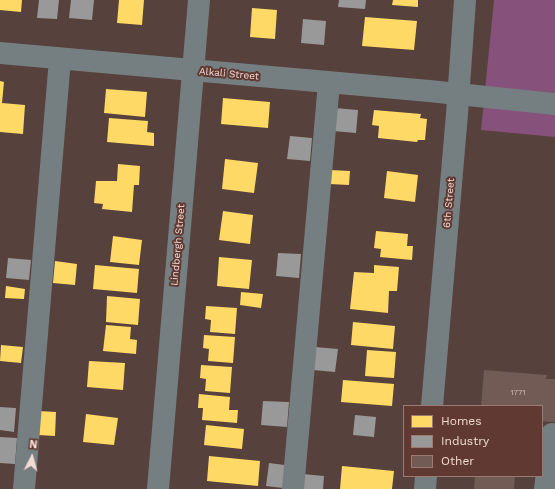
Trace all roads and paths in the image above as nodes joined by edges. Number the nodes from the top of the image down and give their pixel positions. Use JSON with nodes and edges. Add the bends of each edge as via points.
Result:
{"nodes":[{"id":1,"x":198,"y":0,"type":"edge"},
{"id":2,"x":465,"y":0,"type":"edge"},
{"id":3,"x":0,"y":53,"type":"edge"},
{"id":4,"x":60,"y":59,"type":"junction"},
{"id":5,"x":193,"y":71,"type":"junction"},
{"id":6,"x":329,"y":83,"type":"junction"},
{"id":7,"x":458,"y":94,"type":"junction"},
{"id":8,"x":555,"y":104,"type":"edge"},
{"id":9,"x":432,"y":405,"type":"edge"},
{"id":10,"x":552,"y":434,"type":"dead end"},
{"id":11,"x":426,"y":477,"type":"edge"},
{"id":12,"x":24,"y":489,"type":"edge"},
{"id":13,"x":158,"y":489,"type":"edge"},
{"id":14,"x":293,"y":489,"type":"edge"},
{"id":15,"x":425,"y":489,"type":"edge"},
{"id":16,"x":545,"y":489,"type":"edge"}],
"edges":[{"from":1,"to":5,"type":"street","name":"Lindbergh Street"},
{"from":2,"to":7,"type":"street","name":"6th Street"},
{"from":3,"to":4,"type":"street","name":"Alkali Street"},
{"from":4,"to":5,"type":"street","name":"Alkali Street"},
{"from":4,"to":12,"type":"street"},
{"from":5,"to":6,"type":"street","name":"Alkali Street"},
{"from":5,"to":13,"type":"street","name":"Lindbergh Street"},
{"from":6,"to":7,"type":"street","name":"Alkali Street"},
{"from":6,"to":14,"type":"street"},
{"from":7,"to":8,"type":"street","name":"Alkali Street"},
{"from":7,"to":9,"type":"street","name":"6th Street"},
{"from":10,"to":16,"type":"street"},
{"from":11,"to":15,"type":"street"}]}
